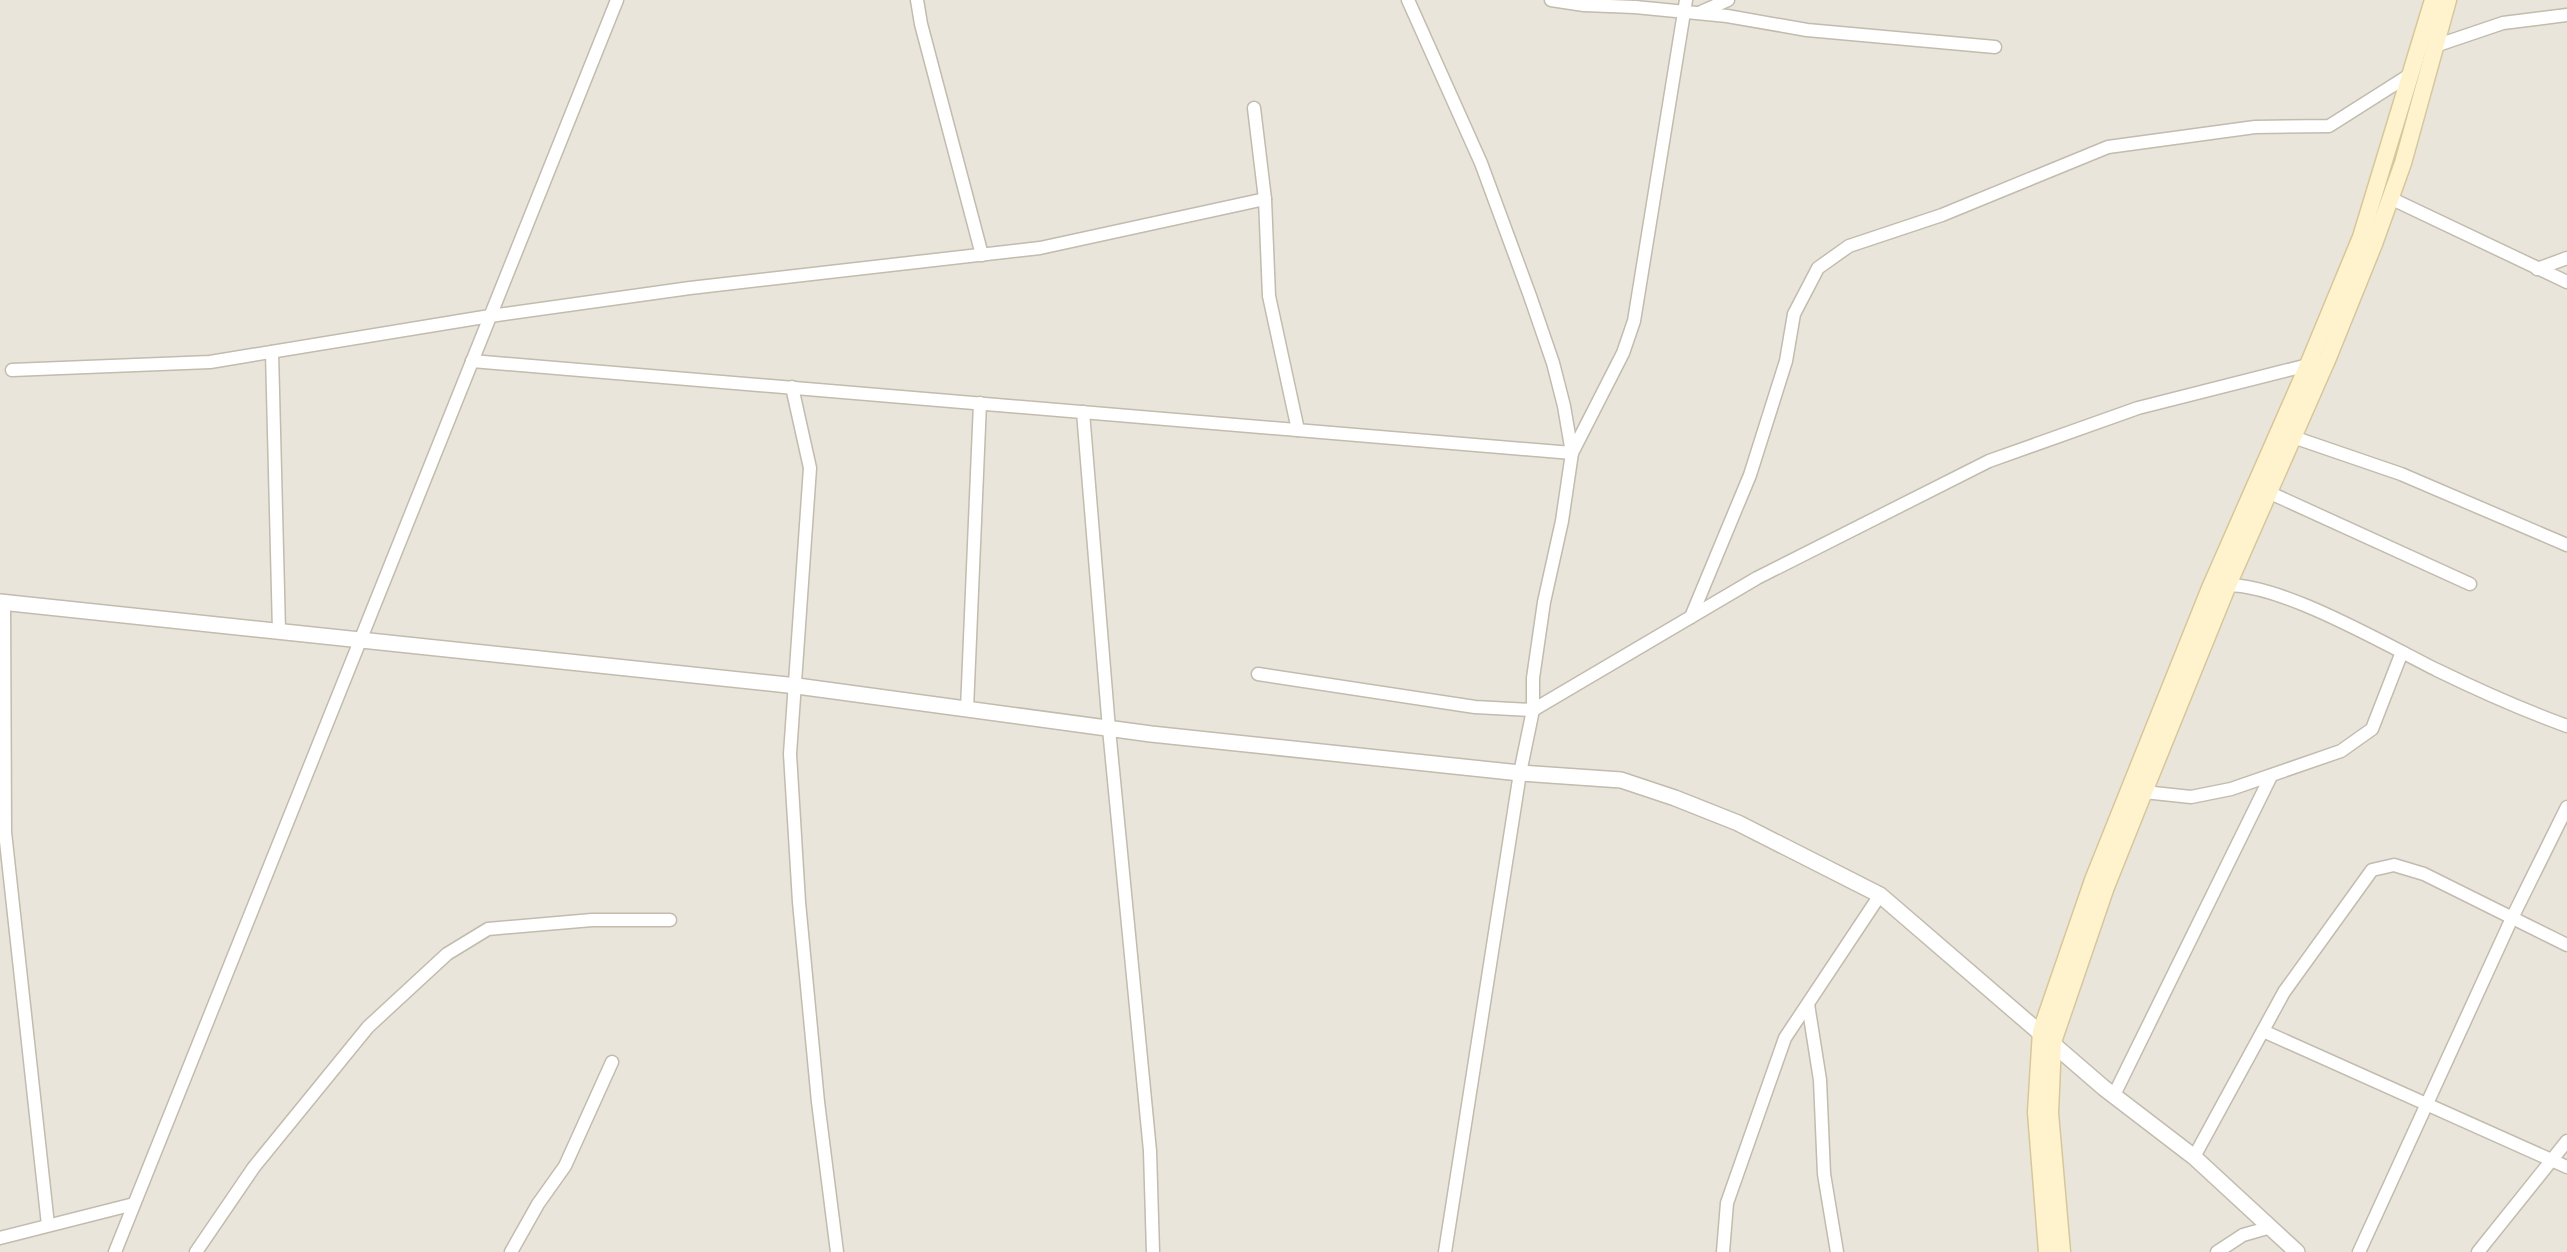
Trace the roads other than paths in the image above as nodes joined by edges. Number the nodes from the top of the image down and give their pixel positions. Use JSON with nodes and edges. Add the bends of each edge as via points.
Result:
{"nodes":[{"id":1,"x":617,"y":0,"type":"edge"},
{"id":2,"x":917,"y":0,"type":"edge"},
{"id":3,"x":1408,"y":0,"type":"edge"},
{"id":4,"x":1551,"y":0,"type":"edge"},
{"id":5,"x":1728,"y":0,"type":"edge"},
{"id":6,"x":2433,"y":0,"type":"edge"},
{"id":7,"x":2448,"y":0,"type":"edge"},
{"id":8,"x":1684,"y":6,"type":"edge"},
{"id":9,"x":1699,"y":13,"type":"junction"},
{"id":10,"x":2567,"y":15,"type":"edge"},
{"id":11,"x":2435,"y":46,"type":"junction"},
{"id":12,"x":1995,"y":47,"type":"dead end"},
{"id":13,"x":2411,"y":74,"type":"junction"},
{"id":14,"x":1254,"y":108,"type":"dead end"},
{"id":15,"x":2390,"y":198,"type":"junction"},
{"id":16,"x":1265,"y":199,"type":"junction"},
{"id":17,"x":982,"y":255,"type":"junction"},
{"id":18,"x":2567,"y":258,"type":"edge"},
{"id":19,"x":2537,"y":269,"type":"junction"},
{"id":20,"x":2567,"y":282,"type":"edge"},
{"id":21,"x":490,"y":316,"type":"junction"},
{"id":22,"x":272,"y":352,"type":"junction"},
{"id":23,"x":472,"y":360,"type":"junction"},
{"id":24,"x":2308,"y":365,"type":"junction"},
{"id":25,"x":12,"y":370,"type":"dead end"},
{"id":26,"x":792,"y":387,"type":"junction"},
{"id":27,"x":980,"y":403,"type":"junction"},
{"id":28,"x":1083,"y":412,"type":"junction"},
{"id":29,"x":1298,"y":430,"type":"junction"},
{"id":30,"x":2292,"y":437,"type":"junction"},
{"id":31,"x":1572,"y":453,"type":"junction"},
{"id":32,"x":2268,"y":492,"type":"junction"},
{"id":33,"x":2567,"y":545,"type":"edge"},
{"id":34,"x":2470,"y":584,"type":"dead end"},
{"id":35,"x":2228,"y":585,"type":"junction"},
{"id":36,"x":2210,"y":588,"type":"junction"},
{"id":37,"x":2,"y":603,"type":"edge"},
{"id":38,"x":1691,"y":617,"type":"junction"},
{"id":39,"x":279,"y":631,"type":"junction"},
{"id":40,"x":359,"y":639,"type":"junction"},
{"id":41,"x":2402,"y":652,"type":"junction"},
{"id":42,"x":1258,"y":674,"type":"dead end"},
{"id":43,"x":797,"y":686,"type":"junction"},
{"id":44,"x":968,"y":709,"type":"junction"},
{"id":45,"x":1533,"y":710,"type":"junction"},
{"id":46,"x":2567,"y":726,"type":"edge"},
{"id":47,"x":1109,"y":729,"type":"junction"},
{"id":48,"x":1520,"y":773,"type":"junction"},
{"id":49,"x":2271,"y":776,"type":"junction"},
{"id":50,"x":2144,"y":792,"type":"junction"},
{"id":51,"x":2567,"y":807,"type":"edge"},
{"id":52,"x":1880,"y":895,"type":"junction"},
{"id":53,"x":2512,"y":918,"type":"junction"},
{"id":54,"x":670,"y":920,"type":"dead end"},
{"id":55,"x":2567,"y":945,"type":"edge"},
{"id":56,"x":1808,"y":1004,"type":"junction"},
{"id":57,"x":2263,"y":1031,"type":"junction"},
{"id":58,"x":2047,"y":1037,"type":"junction"},
{"id":59,"x":612,"y":1062,"type":"dead end"},
{"id":60,"x":2114,"y":1095,"type":"junction"},
{"id":61,"x":2426,"y":1104,"type":"junction"},
{"id":62,"x":2567,"y":1141,"type":"edge"},
{"id":63,"x":2194,"y":1157,"type":"junction"},
{"id":64,"x":2552,"y":1160,"type":"junction"},
{"id":65,"x":2567,"y":1167,"type":"edge"},
{"id":66,"x":134,"y":1204,"type":"junction"},
{"id":67,"x":48,"y":1225,"type":"junction"},
{"id":68,"x":2271,"y":1227,"type":"junction"},
{"id":69,"x":0,"y":1238,"type":"edge"},
{"id":70,"x":115,"y":1252,"type":"edge"},
{"id":71,"x":196,"y":1252,"type":"edge"},
{"id":72,"x":512,"y":1252,"type":"edge"},
{"id":73,"x":837,"y":1252,"type":"edge"},
{"id":74,"x":1153,"y":1252,"type":"edge"},
{"id":75,"x":1445,"y":1252,"type":"edge"},
{"id":76,"x":1723,"y":1252,"type":"edge"},
{"id":77,"x":1837,"y":1252,"type":"edge"},
{"id":78,"x":2047,"y":1252,"type":"edge"},
{"id":79,"x":2062,"y":1252,"type":"edge"},
{"id":80,"x":2217,"y":1252,"type":"edge"},
{"id":81,"x":2297,"y":1252,"type":"edge"},
{"id":82,"x":2359,"y":1252,"type":"edge"},
{"id":83,"x":2479,"y":1252,"type":"edge"}],
"edges":[{"from":1,"to":21,"type":"street"},
{"from":2,"to":17,"type":"street"},
{"from":3,"to":31,"type":"street","via":[[1481,163],[1530,296],[1553,363]]},
{"from":4,"to":8,"type":"street","via":[[1584,5]]},
{"from":5,"to":9,"type":"street"},
{"from":6,"to":13,"type":"main road"},
{"from":7,"to":11,"type":"main road"},
{"from":8,"to":9,"type":"street"},
{"from":8,"to":31,"type":"street","via":[[1634,321],[1623,353]]},
{"from":9,"to":12,"type":"street","via":[[1807,30]]},
{"from":10,"to":11,"type":"street","via":[[2503,23]]},
{"from":11,"to":15,"type":"main road","via":[[2403,163]]},
{"from":13,"to":24,"type":"main road","via":[[2361,237]]},
{"from":13,"to":38,"type":"street","via":[[2329,126],[2255,127],[2108,147],[1942,215],[1849,246],[1818,268],[1794,314],[1786,361],[1750,474]]},
{"from":14,"to":16,"type":"street"},
{"from":15,"to":19,"type":"street"},
{"from":15,"to":30,"type":"main road","via":[[2328,358]]},
{"from":16,"to":17,"type":"street","via":[[1040,248]]},
{"from":16,"to":29,"type":"street","via":[[1269,296]]},
{"from":17,"to":21,"type":"street","via":[[690,288]]},
{"from":18,"to":19,"type":"street"},
{"from":19,"to":20,"type":"street"},
{"from":21,"to":22,"type":"street"},
{"from":21,"to":23,"type":"street"},
{"from":22,"to":25,"type":"street","via":[[210,362]]},
{"from":22,"to":39,"type":"street"},
{"from":23,"to":26,"type":"street"},
{"from":23,"to":40,"type":"street"},
{"from":24,"to":36,"type":"main road"},
{"from":24,"to":38,"type":"street","via":[[2138,408],[1989,460],[1757,578]]},
{"from":26,"to":27,"type":"street"},
{"from":26,"to":43,"type":"street","via":[[810,468]]},
{"from":27,"to":28,"type":"street"},
{"from":27,"to":44,"type":"street"},
{"from":28,"to":29,"type":"street"},
{"from":28,"to":47,"type":"street"},
{"from":29,"to":31,"type":"street"},
{"from":30,"to":32,"type":"main road"},
{"from":30,"to":33,"type":"street","via":[[2401,474]]},
{"from":31,"to":45,"type":"street","via":[[1562,521],[1544,602],[1533,678]]},
{"from":32,"to":34,"type":"street"},
{"from":32,"to":35,"type":"main road"},
{"from":35,"to":36,"type":"street"},
{"from":35,"to":41,"type":"street","via":[[2262,591],[2318,610]]},
{"from":35,"to":50,"type":"main road"},
{"from":36,"to":58,"type":"main road","via":[[2093,880]]},
{"from":37,"to":39,"type":"street"},
{"from":37,"to":67,"type":"street","via":[[5,832]]},
{"from":38,"to":45,"type":"street"},
{"from":39,"to":40,"type":"street"},
{"from":40,"to":43,"type":"street"},
{"from":40,"to":66,"type":"street"},
{"from":41,"to":46,"type":"street","via":[[2518,708]]},
{"from":41,"to":49,"type":"street","via":[[2372,729],[2341,751]]},
{"from":42,"to":45,"type":"street","via":[[1475,707]]},
{"from":43,"to":44,"type":"street"},
{"from":43,"to":73,"type":"street","via":[[790,754],[799,902],[818,1102]]},
{"from":44,"to":47,"type":"street"},
{"from":45,"to":48,"type":"street"},
{"from":47,"to":48,"type":"street"},
{"from":47,"to":74,"type":"street","via":[[1150,1151]]},
{"from":48,"to":52,"type":"street","via":[[1621,780],[1675,798],[1738,823]]},
{"from":48,"to":75,"type":"street"},
{"from":49,"to":50,"type":"street","via":[[2191,797]]},
{"from":49,"to":60,"type":"street"},
{"from":50,"to":58,"type":"main road"},
{"from":51,"to":53,"type":"street"},
{"from":52,"to":56,"type":"street"},
{"from":52,"to":58,"type":"street"},
{"from":53,"to":55,"type":"street"},
{"from":53,"to":57,"type":"street","via":[[2424,874],[2394,865],[2372,870],[2284,992]]},
{"from":53,"to":61,"type":"street"},
{"from":54,"to":71,"type":"street","via":[[592,920],[488,929],[447,954],[368,1027],[254,1167]]},
{"from":56,"to":76,"type":"street","via":[[1785,1038],[1727,1203]]},
{"from":56,"to":77,"type":"street","via":[[1820,1080],[1824,1174]]},
{"from":57,"to":61,"type":"street"},
{"from":57,"to":63,"type":"street"},
{"from":58,"to":60,"type":"street"},
{"from":58,"to":78,"type":"main road","via":[[2036,1112]]},
{"from":58,"to":79,"type":"main road"},
{"from":59,"to":72,"type":"street","via":[[565,1166],[538,1204]]},
{"from":60,"to":63,"type":"street"},
{"from":61,"to":64,"type":"street"},
{"from":61,"to":82,"type":"street"},
{"from":62,"to":64,"type":"street"},
{"from":63,"to":68,"type":"street"},
{"from":64,"to":65,"type":"street"},
{"from":64,"to":83,"type":"street"},
{"from":66,"to":67,"type":"street"},
{"from":66,"to":70,"type":"street"},
{"from":67,"to":69,"type":"street"},
{"from":68,"to":80,"type":"street","via":[[2243,1235]]},
{"from":68,"to":81,"type":"street"}]}
